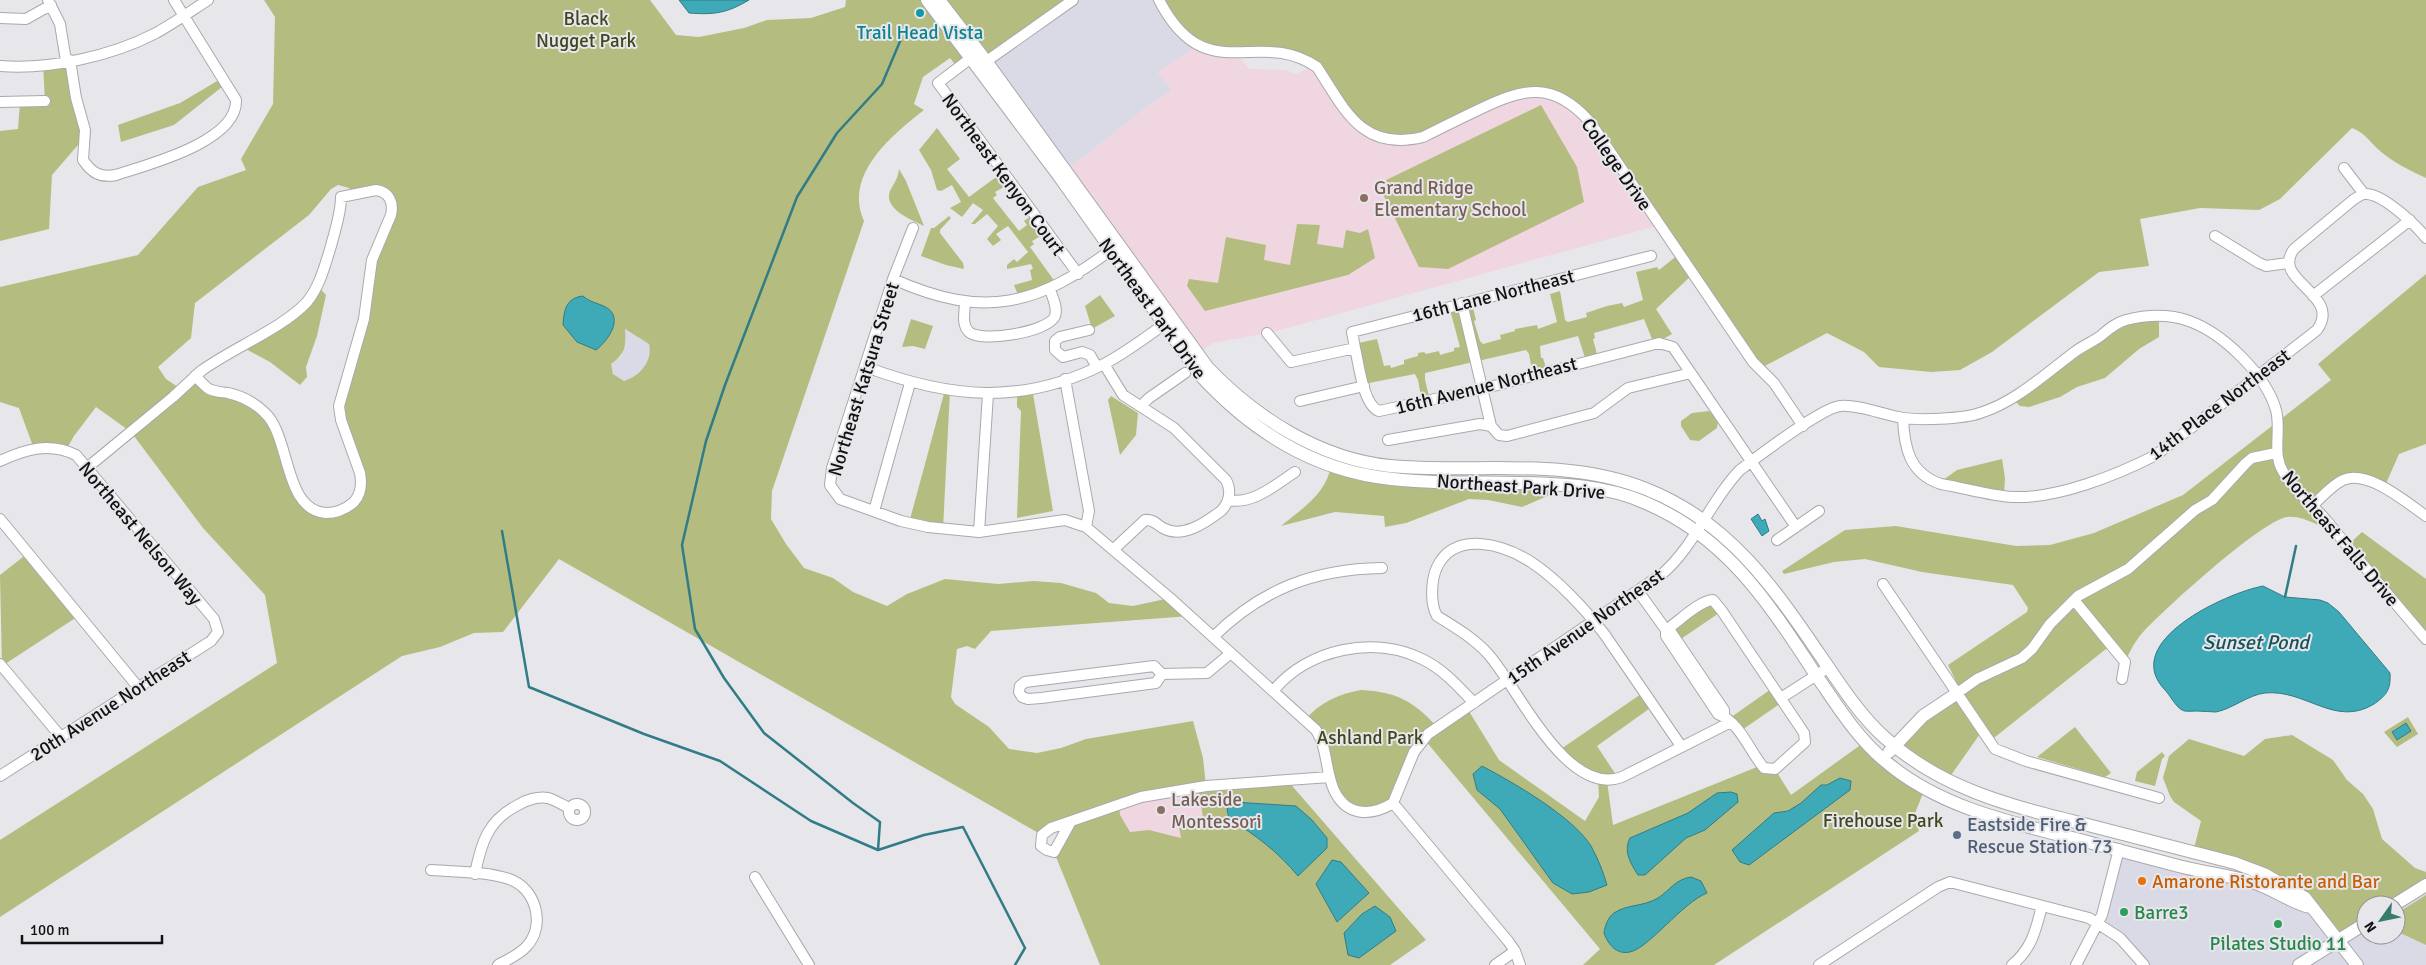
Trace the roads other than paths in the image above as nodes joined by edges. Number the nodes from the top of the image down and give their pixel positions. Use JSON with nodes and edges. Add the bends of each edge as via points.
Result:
{"nodes":[{"id":1,"x":174,"y":0,"type":"edge"},
{"id":2,"x":208,"y":0,"type":"edge"},
{"id":3,"x":927,"y":0,"type":"edge"},
{"id":4,"x":939,"y":0,"type":"edge"},
{"id":5,"x":1073,"y":0,"type":"edge"},
{"id":6,"x":1158,"y":0,"type":"edge"},
{"id":7,"x":49,"y":3,"type":"edge"},
{"id":8,"x":184,"y":16,"type":"junction"},
{"id":9,"x":0,"y":18,"type":"edge"},
{"id":10,"x":68,"y":61,"type":"junction"},
{"id":11,"x":978,"y":62,"type":"junction"},
{"id":12,"x":0,"y":66,"type":"edge"},
{"id":13,"x":45,"y":101,"type":"dead end"},
{"id":14,"x":0,"y":102,"type":"edge"},
{"id":15,"x":2344,"y":168,"type":"dead end"},
{"id":16,"x":2364,"y":194,"type":"junction"},
{"id":17,"x":2410,"y":220,"type":"junction"},
{"id":18,"x":913,"y":228,"type":"dead end"},
{"id":19,"x":2215,"y":236,"type":"dead end"},
{"id":20,"x":2426,"y":238,"type":"edge"},
{"id":21,"x":1115,"y":247,"type":"junction"},
{"id":22,"x":1650,"y":256,"type":"dead end"},
{"id":23,"x":2288,"y":263,"type":"junction"},
{"id":24,"x":1078,"y":274,"type":"junction"},
{"id":25,"x":893,"y":279,"type":"junction"},
{"id":26,"x":1050,"y":289,"type":"junction"},
{"id":27,"x":2313,"y":296,"type":"junction"},
{"id":28,"x":965,"y":302,"type":"junction"},
{"id":29,"x":1462,"y":303,"type":"junction"},
{"id":30,"x":1168,"y":321,"type":"junction"},
{"id":31,"x":1089,"y":330,"type":"dead end"},
{"id":32,"x":1267,"y":332,"type":"dead end"},
{"id":33,"x":1355,"y":348,"type":"junction"},
{"id":34,"x":1100,"y":366,"type":"junction"},
{"id":35,"x":866,"y":367,"type":"junction"},
{"id":36,"x":1185,"y":373,"type":"dead end"},
{"id":37,"x":1691,"y":373,"type":"junction"},
{"id":38,"x":195,"y":376,"type":"junction"},
{"id":39,"x":2258,"y":376,"type":"junction"},
{"id":40,"x":1066,"y":379,"type":"junction"},
{"id":41,"x":910,"y":383,"type":"junction"},
{"id":42,"x":1364,"y":386,"type":"junction"},
{"id":43,"x":1482,"y":389,"type":"junction"},
{"id":44,"x":988,"y":394,"type":"junction"},
{"id":45,"x":1300,"y":401,"type":"dead end"},
{"id":46,"x":1141,"y":406,"type":"junction"},
{"id":47,"x":1903,"y":418,"type":"junction"},
{"id":48,"x":1491,"y":426,"type":"junction"},
{"id":49,"x":1803,"y":426,"type":"junction"},
{"id":50,"x":1388,"y":440,"type":"dead end"},
{"id":51,"x":2276,"y":453,"type":"junction"},
{"id":52,"x":0,"y":461,"type":"edge"},
{"id":53,"x":1751,"y":461,"type":"junction"},
{"id":54,"x":88,"y":467,"type":"junction"},
{"id":55,"x":1295,"y":472,"type":"dead end"},
{"id":56,"x":1228,"y":500,"type":"junction"},
{"id":57,"x":2313,"y":505,"type":"junction"},
{"id":58,"x":874,"y":511,"type":"junction"},
{"id":59,"x":1819,"y":511,"type":"dead end"},
{"id":60,"x":2426,"y":516,"type":"edge"},
{"id":61,"x":0,"y":518,"type":"edge"},
{"id":62,"x":1700,"y":525,"type":"junction"},
{"id":63,"x":1086,"y":527,"type":"junction"},
{"id":64,"x":1796,"y":527,"type":"junction"},
{"id":65,"x":979,"y":532,"type":"junction"},
{"id":66,"x":1777,"y":540,"type":"dead end"},
{"id":67,"x":1114,"y":549,"type":"junction"},
{"id":68,"x":1382,"y":568,"type":"dead end"},
{"id":69,"x":1883,"y":584,"type":"dead end"},
{"id":70,"x":1638,"y":591,"type":"junction"},
{"id":71,"x":2074,"y":600,"type":"junction"},
{"id":72,"x":1594,"y":621,"type":"junction"},
{"id":73,"x":1666,"y":630,"type":"junction"},
{"id":74,"x":218,"y":632,"type":"joint"},
{"id":75,"x":1213,"y":637,"type":"junction"},
{"id":76,"x":2426,"y":639,"type":"edge"},
{"id":77,"x":1231,"y":653,"type":"junction"},
{"id":78,"x":0,"y":664,"type":"edge"},
{"id":79,"x":1829,"y":667,"type":"junction"},
{"id":80,"x":1162,"y":674,"type":"junction"},
{"id":81,"x":1816,"y":675,"type":"junction"},
{"id":82,"x":1508,"y":679,"type":"junction"},
{"id":83,"x":2122,"y":679,"type":"dead end"},
{"id":84,"x":138,"y":687,"type":"junction"},
{"id":85,"x":1274,"y":690,"type":"junction"},
{"id":86,"x":1956,"y":694,"type":"junction"},
{"id":87,"x":1781,"y":698,"type":"junction"},
{"id":88,"x":1474,"y":703,"type":"junction"},
{"id":89,"x":1726,"y":719,"type":"junction"},
{"id":90,"x":61,"y":737,"type":"junction"},
{"id":91,"x":1681,"y":746,"type":"junction"},
{"id":92,"x":1894,"y":746,"type":"junction"},
{"id":93,"x":1883,"y":760,"type":"junction"},
{"id":94,"x":0,"y":776,"type":"edge"},
{"id":95,"x":1330,"y":777,"type":"junction"},
{"id":96,"x":2159,"y":798,"type":"dead end"},
{"id":97,"x":1393,"y":803,"type":"junction"},
{"id":98,"x":569,"y":808,"type":"dead end"},
{"id":99,"x":1070,"y":822,"type":"dead end"},
{"id":100,"x":2119,"y":849,"type":"junction"},
{"id":101,"x":431,"y":870,"type":"dead end"},
{"id":102,"x":474,"y":874,"type":"junction"},
{"id":103,"x":755,"y":877,"type":"dead end"},
{"id":104,"x":2426,"y":885,"type":"edge"},
{"id":105,"x":2406,"y":898,"type":"edge"},
{"id":106,"x":2042,"y":906,"type":"junction"},
{"id":107,"x":2310,"y":907,"type":"junction"},
{"id":108,"x":2099,"y":923,"type":"junction"},
{"id":109,"x":2356,"y":929,"type":"edge"},
{"id":110,"x":2337,"y":940,"type":"junction"},
{"id":111,"x":1515,"y":951,"type":"junction"},
{"id":112,"x":2346,"y":952,"type":"junction"},
{"id":113,"x":498,"y":965,"type":"edge"},
{"id":114,"x":809,"y":965,"type":"edge"},
{"id":115,"x":1494,"y":965,"type":"edge"},
{"id":116,"x":1520,"y":965,"type":"edge"},
{"id":117,"x":1819,"y":965,"type":"edge"},
{"id":118,"x":2012,"y":965,"type":"edge"},
{"id":119,"x":2077,"y":965,"type":"edge"},
{"id":120,"x":2144,"y":965,"type":"edge"},
{"id":121,"x":2299,"y":965,"type":"edge"},
{"id":122,"x":2353,"y":965,"type":"edge"},
{"id":123,"x":2357,"y":965,"type":"edge"}],
"edges":[{"from":1,"to":8,"type":"street"},
{"from":2,"to":8,"type":"street"},
{"from":3,"to":11,"type":"street","name":"Northeast Park Drive"},
{"from":4,"to":11,"type":"street","name":"Northeast Park Drive"},
{"from":5,"to":11,"type":"street"},
{"from":6,"to":49,"type":"street","name":"College Drive","via":[[1173,25],[1198,46],[1222,52],[1268,52],[1291,56],[1317,67],[1350,119],[1383,138],[1410,140],[1423,137],[1521,92],[1547,92],[1579,109],[1753,362],[1774,383]]},
{"from":7,"to":9,"type":"street","via":[[26,19]]},
{"from":7,"to":10,"type":"street","via":[[60,24]]},
{"from":8,"to":10,"type":"street","via":[[117,50]]},
{"from":8,"to":10,"type":"street","via":[[233,92],[236,108],[219,131],[187,152],[104,177],[89,168],[83,160],[85,130]]},
{"from":10,"to":12,"type":"street"},
{"from":11,"to":21,"type":"street","name":"Northeast Park Drive"},
{"from":11,"to":24,"type":"street","name":"Northeast Kenyon Court","via":[[938,83]]},
{"from":13,"to":14,"type":"street"},
{"from":15,"to":16,"type":"street"},
{"from":16,"to":17,"type":"street","via":[[2376,196]]},
{"from":16,"to":23,"type":"street","via":[[2294,248],[2288,256]]},
{"from":17,"to":20,"type":"street"},
{"from":17,"to":27,"type":"street"},
{"from":18,"to":25,"type":"street","name":"Northeast Katsura Street"},
{"from":19,"to":23,"type":"street","via":[[2266,266]]},
{"from":21,"to":24,"type":"street"},
{"from":21,"to":30,"type":"street","name":"Northeast Park Drive"},
{"from":22,"to":29,"type":"street","name":"16th Lane Northeast"},
{"from":23,"to":27,"type":"street","name":"14th Place Northeast"},
{"from":24,"to":26,"type":"street"},
{"from":25,"to":28,"type":"street","via":[[935,296]]},
{"from":25,"to":35,"type":"street","name":"Northeast Katsura Street"},
{"from":26,"to":28,"type":"street","via":[[1020,300]]},
{"from":26,"to":28,"type":"street","via":[[1055,316],[1049,323],[1013,334],[976,336],[969,332],[964,325]]},
{"from":27,"to":39,"type":"street","name":"14th Place Northeast","via":[[2322,308],[2322,323]]},
{"from":29,"to":33,"type":"street","name":"16th Lane Northeast","via":[[1352,332]]},
{"from":29,"to":43,"type":"street"},
{"from":30,"to":34,"type":"street"},
{"from":30,"to":62,"type":"street","name":"Northeast Park Drive","via":[[1208,368],[1240,398],[1288,432],[1339,454],[1389,466],[1577,471],[1644,488],[1682,506]]},
{"from":31,"to":34,"type":"street","via":[[1060,337],[1055,342],[1056,350],[1063,357],[1082,352],[1090,355]]},
{"from":32,"to":33,"type":"street","via":[[1291,362]]},
{"from":33,"to":42,"type":"street","name":"16th Avenue Northeast"},
{"from":34,"to":40,"type":"street"},
{"from":34,"to":46,"type":"street","via":[[1119,390]]},
{"from":35,"to":41,"type":"street"},
{"from":35,"to":58,"type":"street","name":"Northeast Katsura Street","via":[[829,480],[832,490],[840,498]]},
{"from":36,"to":46,"type":"street"},
{"from":37,"to":43,"type":"street","name":"16th Avenue Northeast","via":[[1673,347],[1659,343]]},
{"from":37,"to":48,"type":"street","via":[[1628,388],[1594,413],[1506,436],[1499,435]]},
{"from":37,"to":53,"type":"street"},
{"from":38,"to":38,"type":"street","via":[[291,316],[307,301],[319,283],[340,212],[341,197],[370,190],[381,191],[390,198],[393,208],[372,260],[364,319],[340,396],[340,413],[362,482],[356,500],[343,510],[328,513],[307,504],[296,490],[278,433],[269,416],[244,397],[209,389]]},
{"from":38,"to":54,"type":"street"},
{"from":39,"to":47,"type":"street","name":"Northeast Falls Drive","via":[[2222,340],[2199,325],[2178,318],[2152,316],[2126,320],[2107,328],[2012,398],[1988,410],[1965,417]]},
{"from":39,"to":47,"type":"street","name":"14th Place Northeast","via":[[2156,455],[2102,478],[2033,497],[2012,497],[1931,481],[1919,473],[1908,456],[1903,438]]},
{"from":39,"to":51,"type":"street","name":"Northeast Falls Drive","via":[[2276,411]]},
{"from":40,"to":44,"type":"street","via":[[1012,392]]},
{"from":40,"to":63,"type":"street","via":[[1089,511]]},
{"from":41,"to":44,"type":"street"},
{"from":41,"to":58,"type":"street"},
{"from":42,"to":43,"type":"street","name":"16th Avenue Northeast","via":[[1370,406],[1378,410]]},
{"from":42,"to":45,"type":"street"},
{"from":43,"to":48,"type":"street"},
{"from":44,"to":65,"type":"street"},
{"from":46,"to":56,"type":"street","via":[[1174,428],[1226,480]]},
{"from":47,"to":49,"type":"street","name":"Northeast Falls Drive","via":[[1839,406]]},
{"from":48,"to":50,"type":"street","via":[[1480,424]]},
{"from":49,"to":53,"type":"street","name":"15th Avenue Northeast"},
{"from":51,"to":57,"type":"street","name":"Northeast Falls Drive","via":[[2285,476]]},
{"from":51,"to":71,"type":"street","via":[[2252,458],[2212,500],[2128,568]]},
{"from":52,"to":54,"type":"street","name":"Northeast Nelson Way","via":[[28,450],[52,447],[76,455]]},
{"from":53,"to":62,"type":"street","name":"15th Avenue Northeast","via":[[1729,482]]},
{"from":53,"to":64,"type":"street"},
{"from":54,"to":74,"type":"street","name":"Northeast Nelson Way","via":[[214,619]]},
{"from":55,"to":56,"type":"street","via":[[1248,501]]},
{"from":56,"to":67,"type":"street","via":[[1226,507],[1216,516],[1185,532],[1172,532],[1154,521],[1145,520]]},
{"from":57,"to":60,"type":"street","via":[[2344,480],[2364,478]]},
{"from":57,"to":76,"type":"street","name":"Northeast Falls Drive"},
{"from":58,"to":65,"type":"street","name":"Northeast Katsura Street","via":[[928,527]]},
{"from":59,"to":64,"type":"street"},
{"from":61,"to":84,"type":"street"},
{"from":62,"to":70,"type":"street","name":"15th Avenue Northeast","via":[[1670,567]]},
{"from":62,"to":79,"type":"street","name":"Northeast Park Drive","via":[[1736,547],[1772,585]]},
{"from":62,"to":81,"type":"street","name":"Northeast Park Drive","via":[[1746,575]]},
{"from":63,"to":65,"type":"street","name":"Northeast Katsura Street","via":[[1065,520]]},
{"from":63,"to":67,"type":"street","name":"Northeast Katsura Street"},
{"from":64,"to":66,"type":"street"},
{"from":67,"to":75,"type":"street","name":"Northeast Katsura Street"},
{"from":68,"to":75,"type":"street","via":[[1351,569],[1280,588],[1233,618]]},
{"from":69,"to":86,"type":"street"},
{"from":70,"to":72,"type":"street","name":"15th Avenue Northeast"},
{"from":70,"to":73,"type":"street"},
{"from":71,"to":83,"type":"street","via":[[2125,662]]},
{"from":71,"to":86,"type":"street","via":[[2022,658],[1978,679]]},
{"from":72,"to":82,"type":"street","name":"15th Avenue Northeast"},
{"from":72,"to":82,"type":"street","via":[[1531,562],[1513,552],[1479,544],[1464,544],[1451,550],[1441,558],[1435,572],[1433,608],[1437,616],[1488,653]]},
{"from":72,"to":91,"type":"street"},
{"from":73,"to":87,"type":"street","via":[[1698,604],[1713,600]]},
{"from":73,"to":89,"type":"street","via":[[1666,636],[1718,714]]},
{"from":74,"to":84,"type":"street","name":"20th Avenue Northeast","via":[[211,641]]},
{"from":75,"to":77,"type":"street","name":"Northeast Katsura Street"},
{"from":77,"to":80,"type":"street","via":[[1207,673]]},
{"from":77,"to":85,"type":"street","name":"Northeast Katsura Street"},
{"from":78,"to":90,"type":"street"},
{"from":79,"to":81,"type":"street"},
{"from":79,"to":92,"type":"street","name":"Northeast Park Drive","via":[[1858,710]]},
{"from":80,"to":80,"type":"street","via":[[1154,666],[1025,682],[1019,692],[1028,699],[1041,698],[1156,683]]},
{"from":81,"to":87,"type":"street"},
{"from":81,"to":93,"type":"street","name":"Northeast Park Drive","via":[[1844,716]]},
{"from":82,"to":88,"type":"street","name":"15th Avenue Northeast"},
{"from":82,"to":91,"type":"street","via":[[1554,747],[1591,776],[1607,780],[1622,777]]},
{"from":84,"to":90,"type":"street","name":"20th Avenue Northeast"},
{"from":85,"to":88,"type":"street","via":[[1301,666],[1324,655],[1378,647],[1423,659],[1454,681]]},
{"from":85,"to":95,"type":"street","name":"Northeast Katsura Street","via":[[1316,730],[1321,738]]},
{"from":86,"to":92,"type":"street","via":[[1923,716]]},
{"from":86,"to":96,"type":"street","via":[[1996,749],[2026,761]]},
{"from":87,"to":89,"type":"street","via":[[1806,738],[1803,746],[1775,769],[1764,768],[1737,729]]},
{"from":88,"to":97,"type":"street","name":"15th Avenue Northeast","via":[[1420,743]]},
{"from":89,"to":91,"type":"street"},
{"from":90,"to":94,"type":"street","name":"20th Avenue Northeast"},
{"from":92,"to":93,"type":"street"},
{"from":92,"to":107,"type":"street","name":"Northeast Park Drive","via":[[1920,766],[1961,788],[2021,808],[2235,863],[2290,887],[2305,898]]},
{"from":93,"to":100,"type":"street","name":"Northeast Park Drive","via":[[1925,788],[1974,810],[2004,821]]},
{"from":95,"to":97,"type":"street","name":"Northeast Katsura Street","via":[[1339,798],[1354,811],[1362,814],[1375,812]]},
{"from":95,"to":99,"type":"street","via":[[1186,789],[1141,797]]},
{"from":97,"to":111,"type":"street"},
{"from":98,"to":102,"type":"street","via":[[548,798],[537,798],[507,810],[485,834]]},
{"from":100,"to":107,"type":"street","name":"Northeast Park Drive","via":[[2252,882]]},
{"from":100,"to":108,"type":"street"},
{"from":101,"to":102,"type":"street"},
{"from":102,"to":113,"type":"street","via":[[510,879],[529,894],[535,905],[537,916],[533,938],[520,953]]},
{"from":103,"to":114,"type":"street"},
{"from":104,"to":105,"type":"street"},
{"from":106,"to":108,"type":"street"},
{"from":106,"to":117,"type":"street","via":[[1955,882],[1946,883]]},
{"from":106,"to":118,"type":"street","via":[[2032,942]]},
{"from":107,"to":110,"type":"street","name":"Northeast Park Drive"},
{"from":108,"to":119,"type":"street"},
{"from":108,"to":120,"type":"street","via":[[2120,938]]},
{"from":109,"to":110,"type":"street"},
{"from":110,"to":112,"type":"street","name":"Northeast Park Drive"},
{"from":110,"to":121,"type":"street"},
{"from":111,"to":115,"type":"street"},
{"from":111,"to":116,"type":"street"},
{"from":112,"to":122,"type":"street","name":"Northeast Park Drive"},
{"from":112,"to":123,"type":"street","name":"Northeast Park Drive"}]}
